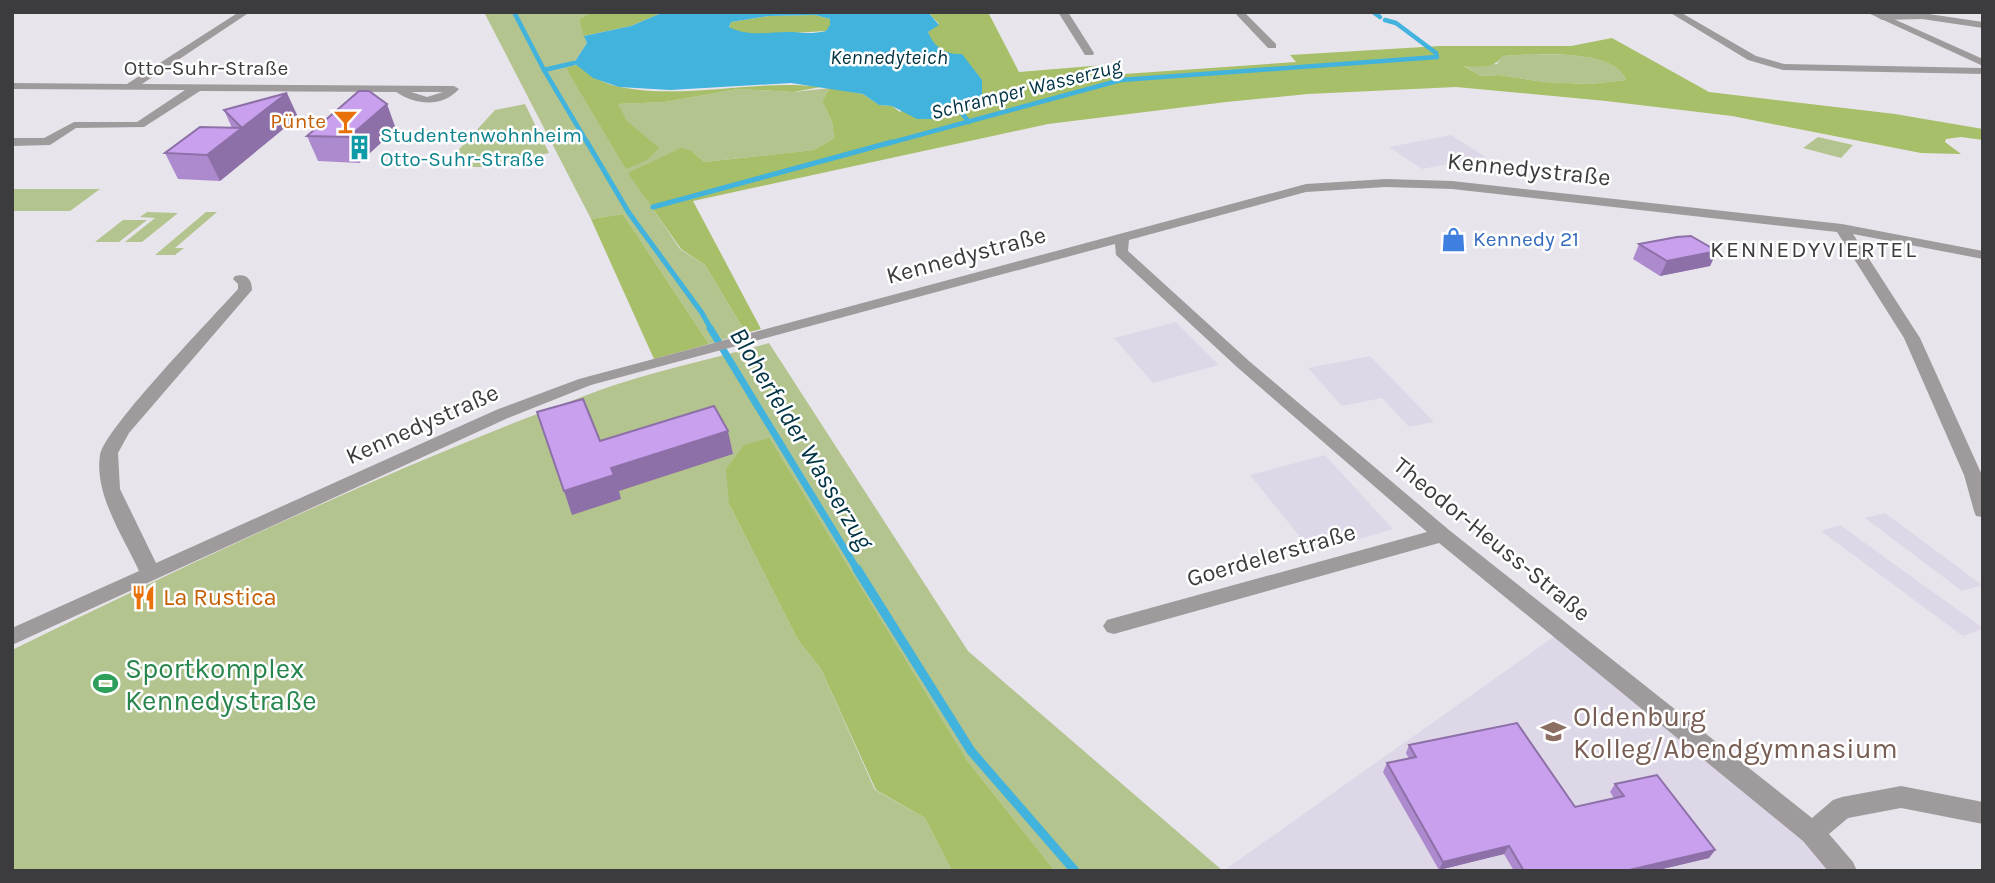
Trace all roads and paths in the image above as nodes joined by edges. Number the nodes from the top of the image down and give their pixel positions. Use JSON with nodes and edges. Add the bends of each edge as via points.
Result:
{"nodes":[{"id":1,"x":254,"y":12,"type":"edge"},
{"id":2,"x":1063,"y":12,"type":"edge"},
{"id":3,"x":1238,"y":12,"type":"edge"},
{"id":4,"x":1673,"y":12,"type":"edge"},
{"id":5,"x":1870,"y":12,"type":"edge"},
{"id":6,"x":243,"y":14,"type":"edge"},
{"id":7,"x":1881,"y":17,"type":"junction"},
{"id":8,"x":1983,"y":24,"type":"edge"},
{"id":9,"x":1253,"y":44,"type":"dead end"},
{"id":10,"x":1089,"y":53,"type":"dead end"},
{"id":11,"x":1983,"y":63,"type":"edge"},
{"id":12,"x":1983,"y":71,"type":"edge"},
{"id":13,"x":12,"y":86,"type":"edge"},
{"id":14,"x":129,"y":86,"type":"junction"},
{"id":15,"x":198,"y":87,"type":"junction"},
{"id":16,"x":399,"y":89,"type":"dead end"},
{"id":17,"x":12,"y":142,"type":"edge"},
{"id":18,"x":1842,"y":228,"type":"junction"},
{"id":19,"x":1122,"y":239,"type":"junction"},
{"id":20,"x":1983,"y":255,"type":"edge"},
{"id":21,"x":240,"y":279,"type":"dead end"},
{"id":22,"x":1983,"y":511,"type":"edge"},
{"id":23,"x":1442,"y":535,"type":"junction"},
{"id":24,"x":152,"y":574,"type":"junction"},
{"id":25,"x":1114,"y":626,"type":"dead end"},
{"id":26,"x":12,"y":637,"type":"edge"},
{"id":27,"x":1983,"y":813,"type":"edge"},
{"id":28,"x":1812,"y":834,"type":"junction"},
{"id":29,"x":1844,"y":871,"type":"edge"}],
"edges":[{"from":1,"to":6,"type":"street"},
{"from":2,"to":10,"type":"street"},
{"from":3,"to":9,"type":"street","via":[[1268,42]]},
{"from":4,"to":12,"type":"street","via":[[1752,58],[1783,67]]},
{"from":5,"to":7,"type":"street"},
{"from":6,"to":14,"type":"street"},
{"from":7,"to":8,"type":"street","via":[[1922,16]]},
{"from":7,"to":11,"type":"street"},
{"from":13,"to":14,"type":"street","name":"Otto-Suhr-Straße"},
{"from":14,"to":15,"type":"street","name":"Otto-Suhr-Straße"},
{"from":15,"to":16,"type":"street","name":"Otto-Suhr-Straße"},
{"from":15,"to":17,"type":"street","via":[[140,125],[74,125],[46,142]]},
{"from":18,"to":19,"type":"street","name":"Kennedystraße","via":[[1452,185],[1387,183],[1306,188]]},
{"from":18,"to":20,"type":"street","name":"Kennedystraße"},
{"from":18,"to":22,"type":"street","via":[[1912,338],[1973,475]]},
{"from":19,"to":23,"type":"street","name":"Theodor-Heuss-Straße","via":[[1121,252],[1155,285]]},
{"from":19,"to":24,"type":"street","name":"Kennedystraße","via":[[585,382],[502,414]]},
{"from":21,"to":24,"type":"street","via":[[246,290],[122,430],[109,453],[111,489]]},
{"from":23,"to":25,"type":"street","name":"Goerdelerstraße"},
{"from":23,"to":28,"type":"street","name":"Theodor-Heuss-Straße"},
{"from":24,"to":26,"type":"street","name":"Kennedystraße"},
{"from":27,"to":28,"type":"street","via":[[1901,797],[1842,808]]},
{"from":28,"to":29,"type":"street","name":"Theodor-Heuss-Straße"}]}
